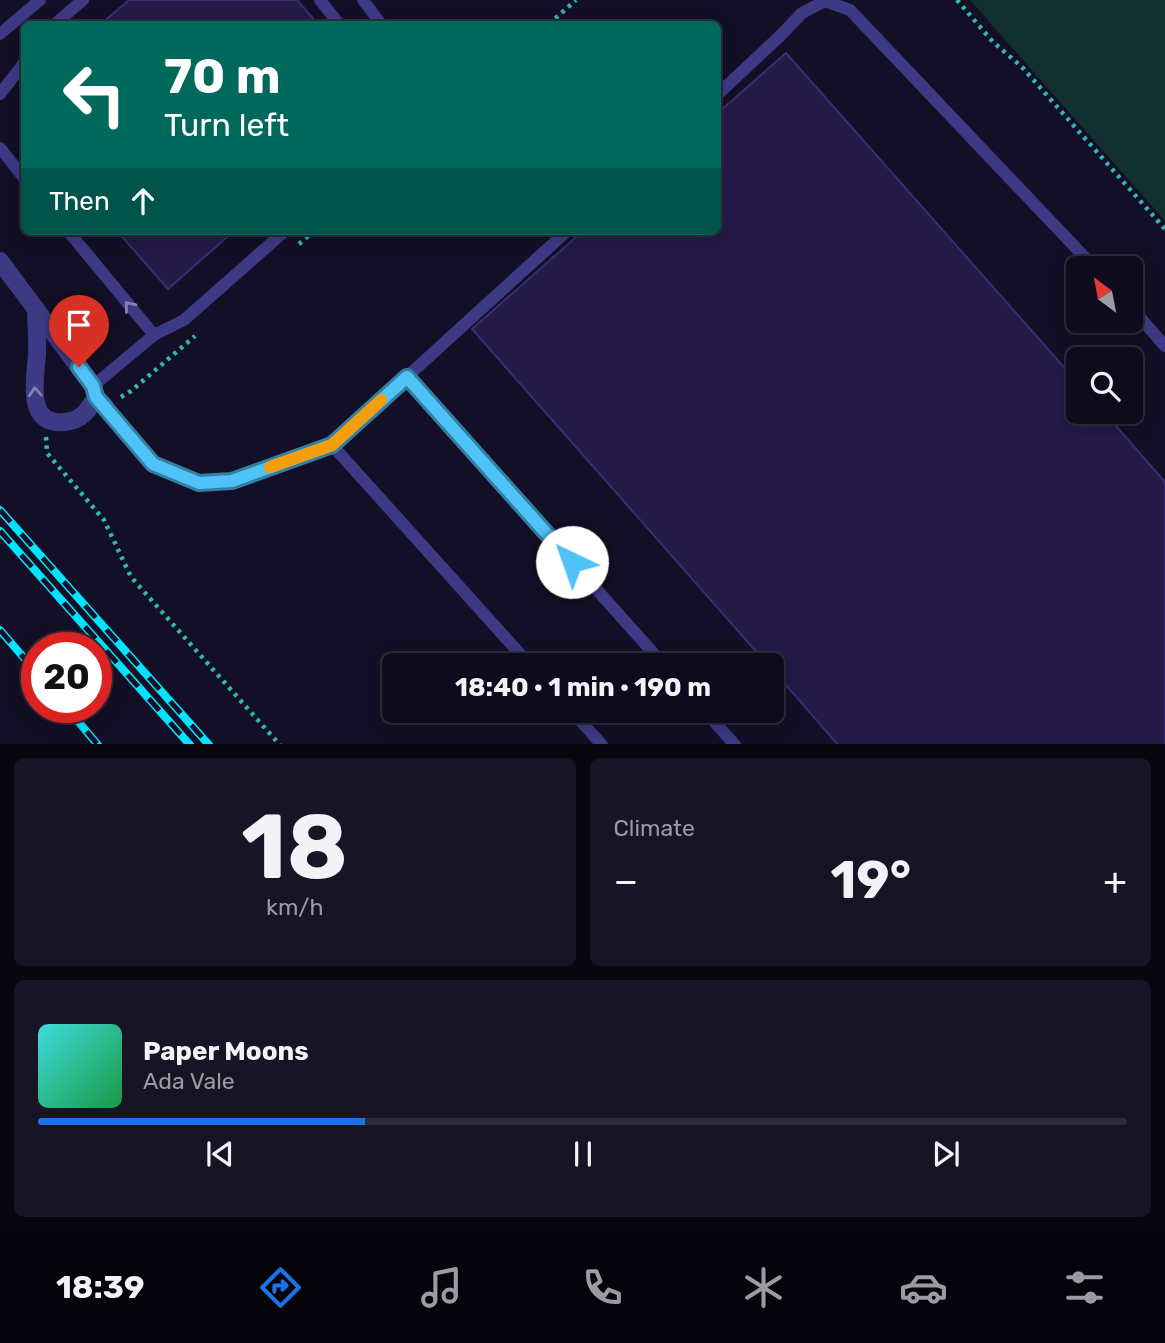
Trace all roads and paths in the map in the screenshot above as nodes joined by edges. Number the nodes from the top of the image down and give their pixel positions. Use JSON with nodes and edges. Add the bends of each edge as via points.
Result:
{"nodes":[{"id":1,"x":40,"y":0,"type":"edge"},
{"id":2,"x":83,"y":0,"type":"edge"},
{"id":3,"x":320,"y":0,"type":"edge"},
{"id":4,"x":363,"y":0,"type":"edge"},
{"id":5,"x":576,"y":0,"type":"edge"},
{"id":6,"x":957,"y":0,"type":"edge"},
{"id":7,"x":58,"y":21,"type":"edge"},
{"id":8,"x":338,"y":21,"type":"edge"},
{"id":9,"x":379,"y":21,"type":"edge"},
{"id":10,"x":552,"y":21,"type":"edge"},
{"id":11,"x":0,"y":34,"type":"edge"},
{"id":12,"x":21,"y":67,"type":"edge"},
{"id":13,"x":721,"y":91,"type":"edge"},
{"id":14,"x":0,"y":94,"type":"edge"},
{"id":15,"x":0,"y":148,"type":"edge"},
{"id":16,"x":21,"y":174,"type":"edge"},
{"id":17,"x":1165,"y":229,"type":"edge"},
{"id":18,"x":71,"y":235,"type":"edge"},
{"id":19,"x":280,"y":235,"type":"edge"},
{"id":20,"x":563,"y":235,"type":"edge"},
{"id":21,"x":1084,"y":256,"type":"edge"},
{"id":22,"x":0,"y":261,"type":"edge"},
{"id":23,"x":36,"y":309,"type":"junction"},
{"id":24,"x":1143,"y":321,"type":"edge"},
{"id":25,"x":154,"y":335,"type":"junction"},
{"id":26,"x":1165,"y":346,"type":"edge"},
{"id":27,"x":407,"y":377,"type":"junction"},
{"id":28,"x":98,"y":396,"type":"junction"},
{"id":29,"x":45,"y":417,"type":"junction"},
{"id":30,"x":332,"y":445,"type":"junction"},
{"id":31,"x":519,"y":653,"type":"edge"},
{"id":32,"x":653,"y":653,"type":"edge"},
{"id":33,"x":583,"y":723,"type":"edge"},
{"id":34,"x":716,"y":723,"type":"edge"},
{"id":35,"x":280,"y":744,"type":"edge"},
{"id":36,"x":602,"y":744,"type":"edge"},
{"id":37,"x":735,"y":744,"type":"edge"}],
"edges":[{"from":1,"to":11,"type":"lane"},
{"from":2,"to":7,"type":"lane"},
{"from":3,"to":8,"type":"lane"},
{"from":4,"to":9,"type":"lane"},
{"from":5,"to":10,"type":"path"},
{"from":6,"to":17,"type":"path","via":[[993,42],[1023,66]]},
{"from":12,"to":14,"type":"lane"},
{"from":13,"to":21,"type":"lane","via":[[802,13],[825,1],[850,10]]},
{"from":15,"to":16,"type":"lane"},
{"from":25,"to":18,"type":"lane","one_way":true},
{"from":19,"to":25,"type":"lane","via":[[184,320]]},
{"from":20,"to":27,"type":"lane"},
{"from":22,"to":23,"type":"street"},
{"from":23,"to":28,"type":"street"},
{"from":29,"to":23,"type":"street","one_way":true,"via":[[36,405],[34,385]]},
{"from":24,"to":26,"type":"lane"},
{"from":25,"to":28,"type":"lane"},
{"from":27,"to":30,"type":"lane"},
{"from":27,"to":32,"type":"lane"},
{"from":28,"to":29,"type":"street","via":[[76,420],[57,423]]},
{"from":28,"to":30,"type":"lane","via":[[153,464],[199,483],[232,481]]},
{"from":29,"to":35,"type":"path","via":[[47,453],[104,520],[131,577]]},
{"from":30,"to":31,"type":"lane"},
{"from":33,"to":36,"type":"lane"},
{"from":34,"to":37,"type":"lane"}]}
